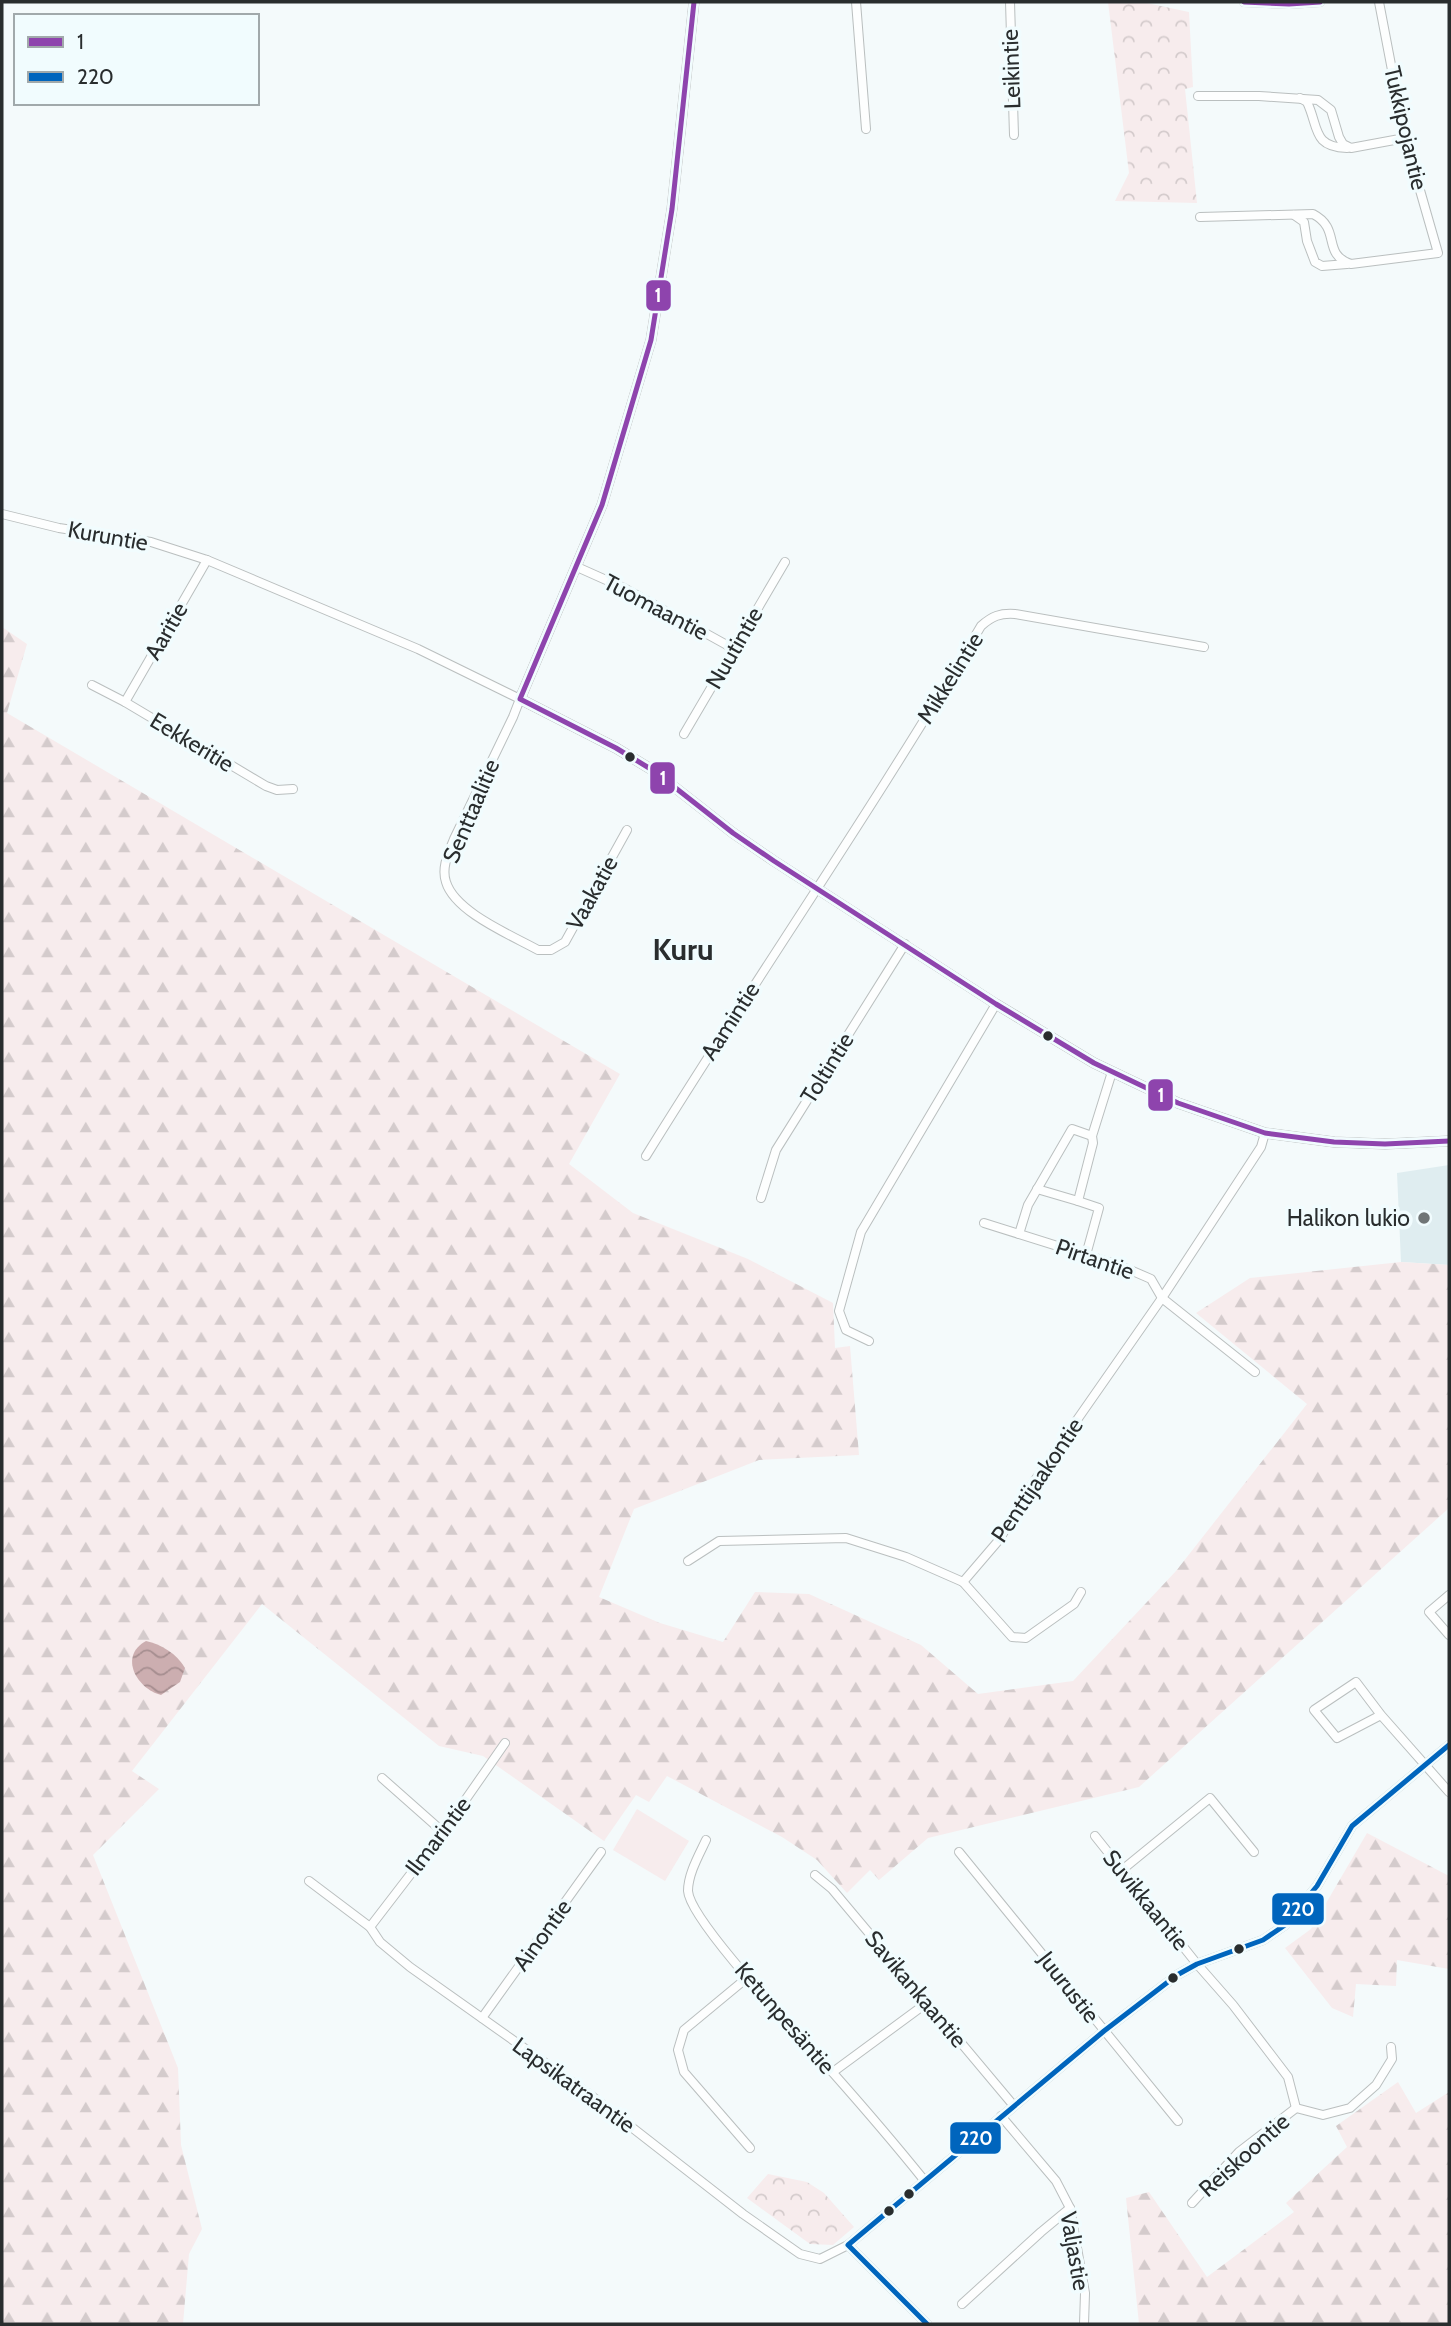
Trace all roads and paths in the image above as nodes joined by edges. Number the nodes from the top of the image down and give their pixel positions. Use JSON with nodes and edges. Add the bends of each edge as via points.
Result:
{"nodes":[{"id":1,"x":694,"y":2,"type":"edge"},
{"id":2,"x":856,"y":2,"type":"edge"},
{"id":3,"x":1010,"y":2,"type":"edge"},
{"id":4,"x":1244,"y":2,"type":"edge"},
{"id":5,"x":1320,"y":2,"type":"edge"},
{"id":6,"x":1379,"y":2,"type":"edge"},
{"id":7,"x":1198,"y":96,"type":"dead end"},
{"id":8,"x":1300,"y":97,"type":"junction"},
{"id":9,"x":866,"y":129,"type":"dead end"},
{"id":10,"x":1014,"y":135,"type":"dead end"},
{"id":11,"x":1405,"y":138,"type":"junction"},
{"id":12,"x":1351,"y":148,"type":"junction"},
{"id":13,"x":1292,"y":214,"type":"junction"},
{"id":14,"x":1200,"y":217,"type":"dead end"},
{"id":15,"x":1351,"y":264,"type":"junction"},
{"id":16,"x":2,"y":514,"type":"edge"},
{"id":17,"x":206,"y":560,"type":"junction"},
{"id":18,"x":785,"y":562,"type":"dead end"},
{"id":19,"x":577,"y":567,"type":"junction"},
{"id":20,"x":1204,"y":647,"type":"dead end"},
{"id":21,"x":734,"y":649,"type":"junction"},
{"id":22,"x":92,"y":685,"type":"dead end"},
{"id":23,"x":520,"y":698,"type":"junction"},
{"id":24,"x":125,"y":702,"type":"junction"},
{"id":25,"x":684,"y":734,"type":"dead end"},
{"id":26,"x":293,"y":789,"type":"dead end"},
{"id":27,"x":627,"y":830,"type":"dead end"},
{"id":28,"x":817,"y":888,"type":"junction"},
{"id":29,"x":905,"y":944,"type":"junction"},
{"id":30,"x":551,"y":950,"type":"joint"},
{"id":31,"x":996,"y":1004,"type":"junction"},
{"id":32,"x":1112,"y":1072,"type":"junction"},
{"id":33,"x":1265,"y":1133,"type":"junction"},
{"id":34,"x":1092,"y":1136,"type":"junction"},
{"id":35,"x":1449,"y":1141,"type":"edge"},
{"id":36,"x":646,"y":1156,"type":"dead end"},
{"id":37,"x":1037,"y":1189,"type":"junction"},
{"id":38,"x":761,"y":1198,"type":"dead end"},
{"id":39,"x":1078,"y":1201,"type":"junction"},
{"id":40,"x":984,"y":1223,"type":"dead end"},
{"id":41,"x":1019,"y":1234,"type":"junction"},
{"id":42,"x":1086,"y":1255,"type":"junction"},
{"id":43,"x":1162,"y":1298,"type":"junction"},
{"id":44,"x":869,"y":1341,"type":"dead end"},
{"id":45,"x":1255,"y":1372,"type":"dead end"},
{"id":46,"x":688,"y":1561,"type":"dead end"},
{"id":47,"x":963,"y":1582,"type":"junction"},
{"id":48,"x":1081,"y":1592,"type":"dead end"},
{"id":49,"x":1449,"y":1595,"type":"edge"},
{"id":50,"x":1449,"y":1634,"type":"edge"},
{"id":51,"x":1381,"y":1715,"type":"junction"},
{"id":52,"x":505,"y":1744,"type":"dead end"},
{"id":53,"x":1449,"y":1745,"type":"edge"},
{"id":54,"x":1425,"y":1765,"type":"junction"},
{"id":55,"x":382,"y":1778,"type":"dead end"},
{"id":56,"x":1449,"y":1791,"type":"edge"},
{"id":57,"x":443,"y":1832,"type":"junction"},
{"id":58,"x":1095,"y":1836,"type":"dead end"},
{"id":59,"x":706,"y":1840,"type":"dead end"},
{"id":60,"x":601,"y":1852,"type":"dead end"},
{"id":61,"x":1254,"y":1852,"type":"dead end"},
{"id":62,"x":959,"y":1853,"type":"dead end"},
{"id":63,"x":1122,"y":1870,"type":"junction"},
{"id":64,"x":815,"y":1875,"type":"dead end"},
{"id":65,"x":309,"y":1881,"type":"dead end"},
{"id":66,"x":369,"y":1927,"type":"junction"},
{"id":67,"x":1197,"y":1964,"type":"junction"},
{"id":68,"x":748,"y":1978,"type":"junction"},
{"id":69,"x":928,"y":2002,"type":"junction"},
{"id":70,"x":482,"y":2018,"type":"junction"},
{"id":71,"x":1104,"y":2031,"type":"junction"},
{"id":72,"x":1391,"y":2047,"type":"dead end"},
{"id":73,"x":833,"y":2072,"type":"junction"},
{"id":74,"x":1014,"y":2106,"type":"junction"},
{"id":75,"x":1296,"y":2108,"type":"junction"},
{"id":76,"x":1001,"y":2116,"type":"junction"},
{"id":77,"x":1178,"y":2121,"type":"dead end"},
{"id":78,"x":750,"y":2148,"type":"dead end"},
{"id":79,"x":924,"y":2180,"type":"junction"},
{"id":80,"x":1192,"y":2203,"type":"dead end"},
{"id":81,"x":1070,"y":2208,"type":"junction"},
{"id":82,"x":848,"y":2245,"type":"junction"},
{"id":83,"x":962,"y":2304,"type":"dead end"},
{"id":84,"x":927,"y":2324,"type":"edge"},
{"id":85,"x":1084,"y":2324,"type":"edge"}],
"edges":[{"from":1,"to":19,"type":"street","via":[[672,209],[651,340],[602,505]]},
{"from":2,"to":9,"type":"street"},
{"from":3,"to":10,"type":"street","name":"Leikintie"},
{"from":4,"to":5,"type":"street"},
{"from":6,"to":11,"type":"street","name":"Tukkipojantie"},
{"from":7,"to":8,"type":"street"},
{"from":8,"to":12,"type":"street","via":[[1318,100],[1331,110],[1339,137]]},
{"from":8,"to":12,"type":"street","via":[[1307,102],[1322,141],[1336,148]]},
{"from":11,"to":12,"type":"street"},
{"from":11,"to":15,"type":"street","name":"Tukkipojantie","via":[[1438,253]]},
{"from":13,"to":14,"type":"street"},
{"from":13,"to":15,"type":"street","via":[[1324,219],[1335,254]]},
{"from":13,"to":15,"type":"street","via":[[1304,222],[1315,262],[1322,266]]},
{"from":16,"to":17,"type":"street","name":"Kuruntie","via":[[150,542]]},
{"from":17,"to":23,"type":"street","name":"Kuruntie","via":[[418,649]]},
{"from":17,"to":24,"type":"street","name":"Aaritie"},
{"from":18,"to":21,"type":"street","name":"Nuutintie"},
{"from":19,"to":21,"type":"street","name":"Tuomaantie"},
{"from":19,"to":23,"type":"street"},
{"from":20,"to":28,"type":"street","name":"Mikkelintie","via":[[1015,614],[991,618],[981,626]]},
{"from":21,"to":25,"type":"street","name":"Nuutintie"},
{"from":22,"to":24,"type":"street","name":"Eekkeritie"},
{"from":23,"to":28,"type":"street","name":"Kuruntie","via":[[654,771],[733,833]]},
{"from":23,"to":30,"type":"street","name":"Senttaalitie","via":[[454,839],[444,873],[446,884],[462,905],[538,950]]},
{"from":24,"to":26,"type":"street","name":"Eekkeritie","via":[[266,786]]},
{"from":27,"to":30,"type":"street","name":"Vaakatie","via":[[565,942]]},
{"from":28,"to":29,"type":"street","name":"Kuruntie"},
{"from":28,"to":36,"type":"street","name":"Aamintie"},
{"from":29,"to":31,"type":"street","name":"Kuruntie"},
{"from":29,"to":38,"type":"street","name":"Toltintie","via":[[776,1150]]},
{"from":31,"to":32,"type":"street","name":"Kuruntie"},
{"from":31,"to":44,"type":"street","via":[[861,1232],[839,1311],[846,1330]]},
{"from":32,"to":33,"type":"street","name":"Kuruntie","via":[[1178,1103]]},
{"from":32,"to":34,"type":"street"},
{"from":33,"to":35,"type":"street","name":"Kuruntie","via":[[1346,1143]]},
{"from":33,"to":43,"type":"street","name":"Penttijaakontie","via":[[1261,1147]]},
{"from":34,"to":37,"type":"street","via":[[1072,1129]]},
{"from":34,"to":39,"type":"street"},
{"from":37,"to":39,"type":"street"},
{"from":37,"to":41,"type":"street"},
{"from":39,"to":42,"type":"street","via":[[1099,1208]]},
{"from":40,"to":41,"type":"street","name":"Pirtantie"},
{"from":41,"to":42,"type":"street","name":"Pirtantie"},
{"from":42,"to":43,"type":"street","name":"Pirtantie","via":[[1151,1279]]},
{"from":43,"to":45,"type":"street","name":"Pirtantie"},
{"from":43,"to":47,"type":"street","name":"Penttijaakontie","via":[[999,1540]]},
{"from":46,"to":47,"type":"street","via":[[719,1541],[846,1538]]},
{"from":47,"to":48,"type":"street","via":[[1012,1637],[1026,1638],[1074,1604]]},
{"from":49,"to":50,"type":"street","via":[[1429,1612]]},
{"from":51,"to":51,"type":"street","via":[[1337,1738],[1314,1710],[1356,1682]]},
{"from":51,"to":54,"type":"street"},
{"from":52,"to":57,"type":"street","name":"Ilmarintie"},
{"from":53,"to":54,"type":"street","name":"Lapsikatraantie"},
{"from":54,"to":56,"type":"street"},
{"from":54,"to":67,"type":"street","name":"Lapsikatraantie","via":[[1352,1826],[1317,1886],[1285,1926],[1263,1940]]},
{"from":55,"to":57,"type":"street"},
{"from":57,"to":66,"type":"street","name":"Ilmarintie"},
{"from":58,"to":63,"type":"street","name":"Suvikkaantie"},
{"from":59,"to":68,"type":"street","name":"Ketunpesäntie","via":[[688,1891],[696,1913]]},
{"from":60,"to":70,"type":"street","name":"Ainontie"},
{"from":61,"to":63,"type":"street","via":[[1210,1798]]},
{"from":62,"to":71,"type":"street","name":"Juurustie"},
{"from":63,"to":67,"type":"street","name":"Suvikkaantie"},
{"from":64,"to":69,"type":"street","name":"Savikankaantie"},
{"from":65,"to":66,"type":"street","name":"Lapsikatraantie"},
{"from":66,"to":70,"type":"street","name":"Lapsikatraantie","via":[[410,1967]]},
{"from":67,"to":71,"type":"street","name":"Lapsikatraantie"},
{"from":67,"to":75,"type":"street","name":"Suvikkaantie","via":[[1288,2077]]},
{"from":68,"to":73,"type":"street","name":"Ketunpesäntie"},
{"from":68,"to":78,"type":"street","via":[[684,2030],[678,2050],[684,2072]]},
{"from":69,"to":73,"type":"street"},
{"from":69,"to":74,"type":"street","name":"Savikankaantie"},
{"from":70,"to":82,"type":"street","name":"Lapsikatraantie","via":[[800,2254],[820,2259]]},
{"from":71,"to":74,"type":"street","name":"Lapsikatraantie"},
{"from":71,"to":77,"type":"street","name":"Juurustie"},
{"from":72,"to":75,"type":"street","via":[[1392,2059],[1376,2084],[1350,2108],[1323,2115]]},
{"from":73,"to":79,"type":"street","name":"Ketunpesäntie"},
{"from":74,"to":76,"type":"street","name":"Lapsikatraantie"},
{"from":75,"to":80,"type":"street","name":"Reiskoontie","via":[[1240,2152]]},
{"from":76,"to":79,"type":"street","name":"Lapsikatraantie"},
{"from":76,"to":81,"type":"street","name":"Valjastie","via":[[1056,2181]]},
{"from":79,"to":82,"type":"street","name":"Lapsikatraantie"},
{"from":81,"to":83,"type":"street"},
{"from":81,"to":85,"type":"street","name":"Valjastie","via":[[1085,2293]]},
{"from":82,"to":84,"type":"street"}]}
